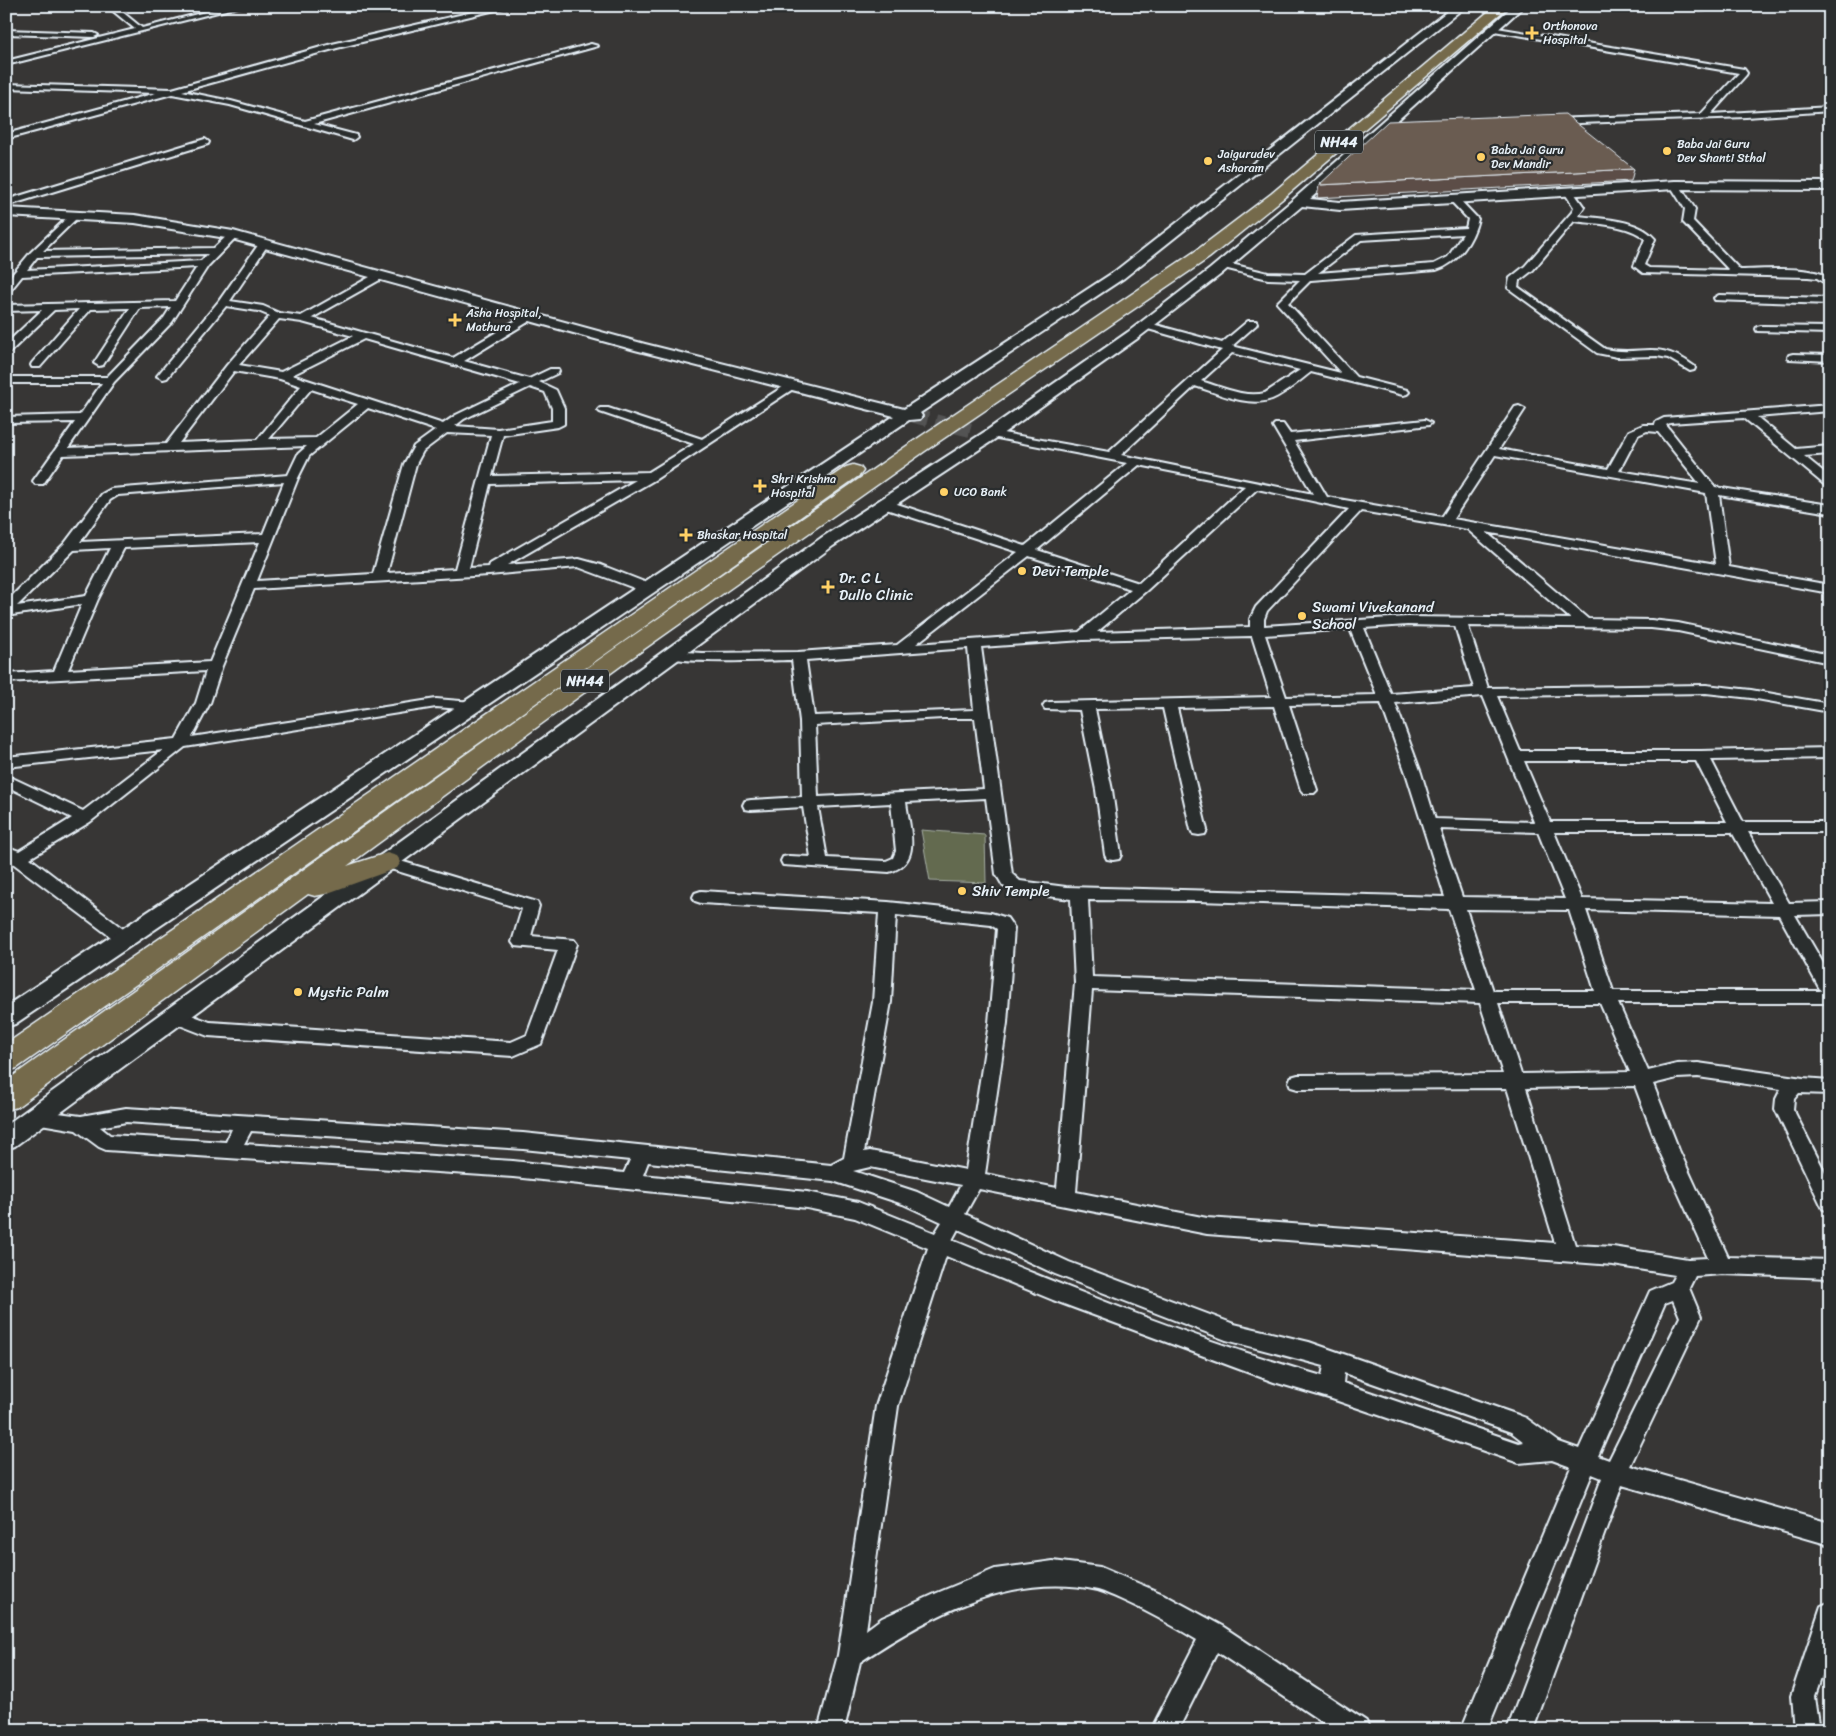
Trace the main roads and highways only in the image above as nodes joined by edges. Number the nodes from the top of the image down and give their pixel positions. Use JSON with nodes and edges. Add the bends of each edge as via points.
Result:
{"nodes":[{"id":1,"x":1477,"y":6,"type":"edge"},
{"id":2,"x":1499,"y":17,"type":"edge"},
{"id":3,"x":1409,"y":65,"type":"dead end"},
{"id":4,"x":1153,"y":269,"type":"dead end"},
{"id":5,"x":387,"y":862,"type":"road end"},
{"id":6,"x":286,"y":897,"type":"junction"},
{"id":7,"x":6,"y":1060,"type":"edge"},
{"id":8,"x":6,"y":1098,"type":"edge"}],
"edges":[{"from":1,"to":3,"type":"highway"},
{"from":2,"to":6,"type":"highway","number":"NH44","via":[[1203,254],[918,447],[622,654]]},
{"from":4,"to":7,"type":"highway","number":"NH44","via":[[752,540]]},
{"from":5,"to":6,"type":"highway"},
{"from":6,"to":8,"type":"highway","number":"NH44"}]}
